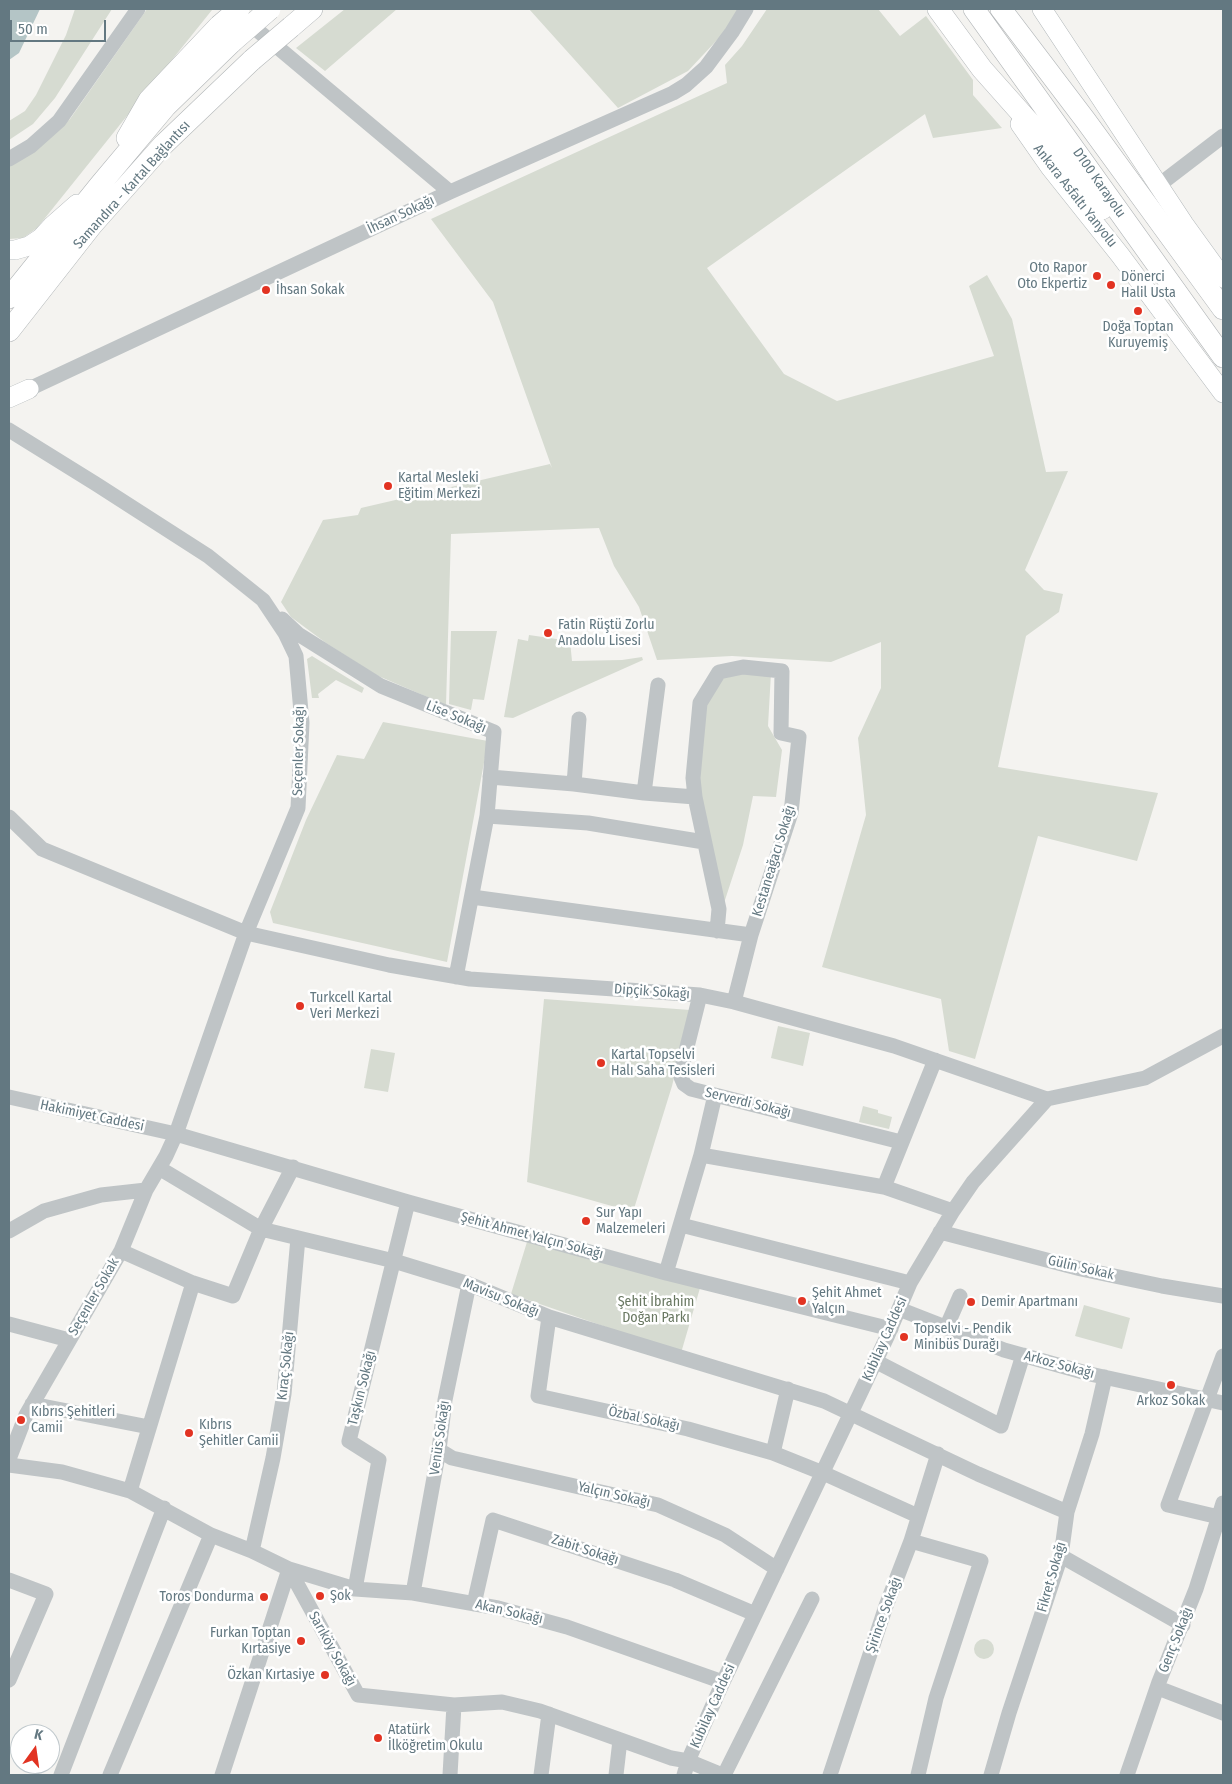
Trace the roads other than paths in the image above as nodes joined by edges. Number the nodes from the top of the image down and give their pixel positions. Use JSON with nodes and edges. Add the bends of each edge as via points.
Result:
{"nodes":[{"id":1,"x":138,"y":9,"type":"edge"},
{"id":2,"x":232,"y":9,"type":"edge"},
{"id":3,"x":238,"y":9,"type":"edge"},
{"id":4,"x":270,"y":9,"type":"edge"},
{"id":5,"x":312,"y":9,"type":"edge"},
{"id":6,"x":746,"y":9,"type":"edge"},
{"id":7,"x":938,"y":9,"type":"edge"},
{"id":8,"x":974,"y":9,"type":"edge"},
{"id":9,"x":1001,"y":9,"type":"edge"},
{"id":10,"x":1017,"y":9,"type":"edge"},
{"id":11,"x":1042,"y":9,"type":"edge"},
{"id":12,"x":225,"y":34,"type":"junction"},
{"id":13,"x":982,"y":69,"type":"junction"},
{"id":14,"x":1086,"y":122,"type":"junction"},
{"id":15,"x":1223,"y":136,"type":"edge"},
{"id":16,"x":9,"y":159,"type":"edge"},
{"id":17,"x":1159,"y":185,"type":"junction"},
{"id":18,"x":99,"y":186,"type":"junction"},
{"id":19,"x":450,"y":192,"type":"junction"},
{"id":20,"x":9,"y":250,"type":"edge"},
{"id":21,"x":1152,"y":258,"type":"junction"},
{"id":22,"x":1223,"y":278,"type":"edge"},
{"id":23,"x":9,"y":298,"type":"edge"},
{"id":24,"x":1223,"y":309,"type":"edge"},
{"id":25,"x":9,"y":331,"type":"edge"},
{"id":26,"x":1223,"y":357,"type":"edge"},
{"id":27,"x":9,"y":388,"type":"edge"},
{"id":28,"x":30,"y":389,"type":"junction"},
{"id":29,"x":1223,"y":393,"type":"edge"},
{"id":30,"x":9,"y":398,"type":"edge"},
{"id":31,"x":9,"y":430,"type":"edge"},
{"id":32,"x":263,"y":600,"type":"junction"},
{"id":33,"x":658,"y":685,"type":"dead end"},
{"id":34,"x":580,"y":719,"type":"dead end"},
{"id":35,"x":490,"y":777,"type":"junction"},
{"id":36,"x":574,"y":784,"type":"junction"},
{"id":37,"x":644,"y":792,"type":"junction"},
{"id":38,"x":695,"y":797,"type":"junction"},
{"id":39,"x":487,"y":816,"type":"junction"},
{"id":40,"x":9,"y":817,"type":"edge"},
{"id":41,"x":704,"y":842,"type":"junction"},
{"id":42,"x":472,"y":897,"type":"junction"},
{"id":43,"x":717,"y":931,"type":"junction"},
{"id":44,"x":246,"y":933,"type":"junction"},
{"id":45,"x":751,"y":935,"type":"junction"},
{"id":46,"x":456,"y":977,"type":"junction"},
{"id":47,"x":700,"y":996,"type":"junction"},
{"id":48,"x":734,"y":1002,"type":"junction"},
{"id":49,"x":1223,"y":1036,"type":"edge"},
{"id":50,"x":935,"y":1060,"type":"junction"},
{"id":51,"x":715,"y":1095,"type":"junction"},
{"id":52,"x":9,"y":1097,"type":"edge"},
{"id":53,"x":1047,"y":1099,"type":"junction"},
{"id":54,"x":176,"y":1134,"type":"junction"},
{"id":55,"x":901,"y":1142,"type":"junction"},
{"id":56,"x":701,"y":1155,"type":"junction"},
{"id":57,"x":159,"y":1168,"type":"junction"},
{"id":58,"x":293,"y":1168,"type":"junction"},
{"id":59,"x":884,"y":1187,"type":"junction"},
{"id":60,"x":146,"y":1190,"type":"junction"},
{"id":61,"x":408,"y":1202,"type":"junction"},
{"id":62,"x":953,"y":1211,"type":"junction"},
{"id":63,"x":681,"y":1224,"type":"junction"},
{"id":64,"x":261,"y":1229,"type":"junction"},
{"id":65,"x":9,"y":1231,"type":"edge"},
{"id":66,"x":940,"y":1232,"type":"junction"},
{"id":67,"x":298,"y":1238,"type":"junction"},
{"id":68,"x":121,"y":1251,"type":"junction"},
{"id":69,"x":394,"y":1260,"type":"junction"},
{"id":70,"x":666,"y":1273,"type":"junction"},
{"id":71,"x":193,"y":1282,"type":"junction"},
{"id":72,"x":910,"y":1282,"type":"junction"},
{"id":73,"x":470,"y":1284,"type":"junction"},
{"id":74,"x":960,"y":1296,"type":"dead end"},
{"id":75,"x":1223,"y":1296,"type":"edge"},
{"id":76,"x":899,"y":1309,"type":"junction"},
{"id":77,"x":549,"y":1317,"type":"junction"},
{"id":78,"x":9,"y":1324,"type":"edge"},
{"id":79,"x":891,"y":1328,"type":"junction"},
{"id":80,"x":946,"y":1328,"type":"junction"},
{"id":81,"x":69,"y":1340,"type":"junction"},
{"id":82,"x":1023,"y":1355,"type":"junction"},
{"id":83,"x":1223,"y":1356,"type":"edge"},
{"id":84,"x":875,"y":1361,"type":"junction"},
{"id":85,"x":1104,"y":1377,"type":"junction"},
{"id":86,"x":788,"y":1389,"type":"junction"},
{"id":87,"x":1206,"y":1400,"type":"junction"},
{"id":88,"x":1223,"y":1403,"type":"edge"},
{"id":89,"x":32,"y":1404,"type":"junction"},
{"id":90,"x":851,"y":1413,"type":"junction"},
{"id":91,"x":149,"y":1428,"type":"junction"},
{"id":92,"x":439,"y":1450,"type":"junction"},
{"id":93,"x":773,"y":1453,"type":"junction"},
{"id":94,"x":938,"y":1454,"type":"junction"},
{"id":95,"x":9,"y":1459,"type":"edge"},
{"id":96,"x":9,"y":1465,"type":"edge"},
{"id":97,"x":823,"y":1473,"type":"junction"},
{"id":98,"x":130,"y":1490,"type":"junction"},
{"id":99,"x":164,"y":1508,"type":"junction"},
{"id":100,"x":1067,"y":1512,"type":"junction"},
{"id":101,"x":1222,"y":1513,"type":"edge"},
{"id":102,"x":918,"y":1516,"type":"junction"},
{"id":103,"x":211,"y":1535,"type":"junction"},
{"id":104,"x":911,"y":1542,"type":"junction"},
{"id":105,"x":252,"y":1551,"type":"junction"},
{"id":106,"x":1061,"y":1556,"type":"junction"},
{"id":107,"x":289,"y":1569,"type":"junction"},
{"id":108,"x":777,"y":1569,"type":"junction"},
{"id":109,"x":9,"y":1580,"type":"edge"},
{"id":110,"x":355,"y":1589,"type":"junction"},
{"id":111,"x":413,"y":1593,"type":"junction"},
{"id":112,"x":812,"y":1598,"type":"dead end"},
{"id":113,"x":474,"y":1604,"type":"junction"},
{"id":114,"x":755,"y":1614,"type":"junction"},
{"id":115,"x":1183,"y":1625,"type":"junction"},
{"id":116,"x":9,"y":1680,"type":"edge"},
{"id":117,"x":723,"y":1682,"type":"junction"},
{"id":118,"x":1158,"y":1688,"type":"junction"},
{"id":119,"x":454,"y":1705,"type":"junction"},
{"id":120,"x":1222,"y":1710,"type":"edge"},
{"id":121,"x":549,"y":1714,"type":"junction"},
{"id":122,"x":620,"y":1740,"type":"junction"},
{"id":123,"x":686,"y":1768,"type":"edge"},
{"id":124,"x":61,"y":1775,"type":"edge"},
{"id":125,"x":110,"y":1775,"type":"edge"},
{"id":126,"x":222,"y":1775,"type":"edge"},
{"id":127,"x":450,"y":1775,"type":"edge"},
{"id":128,"x":541,"y":1775,"type":"edge"},
{"id":129,"x":616,"y":1775,"type":"edge"},
{"id":130,"x":723,"y":1775,"type":"edge"},
{"id":131,"x":830,"y":1775,"type":"edge"},
{"id":132,"x":918,"y":1775,"type":"edge"},
{"id":133,"x":991,"y":1775,"type":"edge"},
{"id":134,"x":1127,"y":1775,"type":"edge"}],
"edges":[{"from":1,"to":16,"type":"street","via":[[59,122],[31,146]]},
{"from":2,"to":19,"type":"street"},
{"from":3,"to":12,"type":"highway","bridge":true},
{"from":4,"to":12,"type":"highway","bridge":true},
{"from":5,"to":25,"type":"highway","name":"Samandıra - Kartal Bağlantısı","bridge":true,"via":[[252,60],[163,145],[92,226]]},
{"from":6,"to":19,"type":"street","name":"İhsan Sokağı","via":[[718,52],[686,85],[648,105]]},
{"from":7,"to":13,"type":"highway"},
{"from":8,"to":21,"type":"highway","name":"D100 Karayolu"},
{"from":9,"to":14,"type":"highway","name":"D100 Karayolu"},
{"from":10,"to":14,"type":"highway"},
{"from":11,"to":17,"type":"main road"},
{"from":12,"to":18,"type":"highway","name":"Samandıra - Kartal Bağlantısı","via":[[149,100]]},
{"from":13,"to":21,"type":"highway","via":[[1053,148],[1097,205]]},
{"from":13,"to":29,"type":"main road","name":"Ankara Asfaltı Yanyolu","via":[[1050,167]]},
{"from":14,"to":24,"type":"highway","name":"D100 Karayolu"},
{"from":15,"to":17,"type":"street"},
{"from":17,"to":22,"type":"main road"},
{"from":18,"to":20,"type":"main road","via":[[29,246]]},
{"from":18,"to":23,"type":"highway","name":"Samandıra - Kartal Bağlantısı"},
{"from":19,"to":28,"type":"street","name":"İhsan Sokağı"},
{"from":21,"to":26,"type":"highway","name":"D100 Karayolu"},
{"from":27,"to":28,"type":"main road"},
{"from":28,"to":30,"type":"main road"},
{"from":31,"to":32,"type":"street","name":"Seçenler Sokağı","via":[[208,556]]},
{"from":32,"to":35,"type":"street","name":"Lise Sokağı","via":[[298,634],[381,686],[494,732]]},
{"from":32,"to":44,"type":"street","name":"Seçenler Sokağı","via":[[296,656],[302,722],[298,808]]},
{"from":33,"to":37,"type":"street"},
{"from":34,"to":36,"type":"street"},
{"from":35,"to":36,"type":"street"},
{"from":35,"to":39,"type":"street","name":"Lise Sokağı"},
{"from":36,"to":37,"type":"street"},
{"from":37,"to":38,"type":"street"},
{"from":38,"to":41,"type":"street","name":"Kestaneağacı Sokağı"},
{"from":38,"to":45,"type":"street","name":"Kestaneağacı Sokağı","via":[[693,778],[700,703],[719,672],[742,667],[782,671],[781,733],[799,738],[791,813]]},
{"from":39,"to":41,"type":"street","via":[[588,823]]},
{"from":39,"to":42,"type":"street","name":"Lise Sokağı"},
{"from":40,"to":44,"type":"street","name":"Dipçik Sokağı","via":[[42,849]]},
{"from":41,"to":43,"type":"street","name":"Kestaneağacı Sokağı","via":[[719,909]]},
{"from":42,"to":43,"type":"street"},
{"from":42,"to":46,"type":"street","name":"Lise Sokağı"},
{"from":43,"to":45,"type":"street"},
{"from":44,"to":46,"type":"street","name":"Dipçik Sokağı"},
{"from":44,"to":54,"type":"street","name":"Seçenler Sokağı"},
{"from":45,"to":48,"type":"street","name":"Kestaneağacı Sokağı"},
{"from":46,"to":47,"type":"street","name":"Dipçik Sokağı"},
{"from":47,"to":48,"type":"street","name":"Dipçik Sokağı"},
{"from":47,"to":51,"type":"street","name":"Serverdi Sokağı","via":[[681,1077],[690,1089]]},
{"from":48,"to":50,"type":"street","name":"Dipçik Sokağı"},
{"from":49,"to":53,"type":"street","via":[[1144,1078]]},
{"from":50,"to":53,"type":"street","name":"Dipçik Sokağı"},
{"from":50,"to":55,"type":"street"},
{"from":51,"to":55,"type":"street","name":"Serverdi Sokağı"},
{"from":51,"to":56,"type":"street"},
{"from":52,"to":54,"type":"street","name":"Hakimiyet Caddesi"},
{"from":53,"to":62,"type":"street","name":"Kubilay Caddesi","via":[[974,1182]]},
{"from":54,"to":57,"type":"street","name":"Seçenler Sokak"},
{"from":54,"to":58,"type":"street","name":"Şehit Ahmet Yalçın Sokağı"},
{"from":55,"to":59,"type":"street"},
{"from":56,"to":59,"type":"street"},
{"from":56,"to":63,"type":"street"},
{"from":57,"to":60,"type":"street","name":"Seçenler Sokak"},
{"from":57,"to":64,"type":"street","name":"Mavisu Sokağı"},
{"from":58,"to":61,"type":"street","name":"Şehit Ahmet Yalçın Sokağı"},
{"from":58,"to":64,"type":"street"},
{"from":59,"to":62,"type":"street"},
{"from":60,"to":65,"type":"street","via":[[102,1195],[44,1211]]},
{"from":60,"to":68,"type":"street","name":"Seçenler Sokak"},
{"from":61,"to":69,"type":"street","name":"Taşkın Sokağı"},
{"from":61,"to":70,"type":"street","name":"Şehit Ahmet Yalçın Sokağı"},
{"from":62,"to":66,"type":"street","name":"Kubilay Caddesi"},
{"from":63,"to":70,"type":"street"},
{"from":63,"to":72,"type":"street"},
{"from":64,"to":67,"type":"street","name":"Mavisu Sokağı"},
{"from":64,"to":71,"type":"street","via":[[233,1296]]},
{"from":66,"to":72,"type":"street","name":"Kubilay Caddesi"},
{"from":66,"to":75,"type":"street","name":"Gülin Sokak","via":[[1081,1269]]},
{"from":67,"to":69,"type":"street","name":"Mavisu Sokağı"},
{"from":67,"to":105,"type":"street","name":"Kıraç Sokağı","via":[[284,1394]]},
{"from":68,"to":71,"type":"street"},
{"from":68,"to":81,"type":"street","name":"Seçenler Sokak"},
{"from":69,"to":73,"type":"street","name":"Mavisu Sokağı"},
{"from":69,"to":110,"type":"street","name":"Taşkın Sokağı","via":[[349,1441],[379,1460]]},
{"from":70,"to":79,"type":"street","name":"Şehit Ahmet Yalçın Sokağı"},
{"from":71,"to":91,"type":"street"},
{"from":72,"to":76,"type":"street","name":"Kubilay Caddesi"},
{"from":73,"to":77,"type":"street","name":"Mavisu Sokağı"},
{"from":73,"to":92,"type":"street","name":"Venüs Sokağı","via":[[445,1400]]},
{"from":74,"to":80,"type":"street"},
{"from":76,"to":79,"type":"street","name":"Kubilay Caddesi"},
{"from":76,"to":80,"type":"street","name":"Arkoz Sokağı"},
{"from":77,"to":86,"type":"street","name":"Mavisu Sokağı"},
{"from":77,"to":93,"type":"street","name":"Özbal Sokağı","via":[[538,1396],[688,1429]]},
{"from":78,"to":81,"type":"street"},
{"from":79,"to":84,"type":"street","name":"Kubilay Caddesi"},
{"from":80,"to":82,"type":"street","name":"Arkoz Sokağı"},
{"from":81,"to":89,"type":"street","name":"Seçenler Sokak"},
{"from":82,"to":84,"type":"street","via":[[1001,1426]]},
{"from":82,"to":85,"type":"street","name":"Arkoz Sokağı"},
{"from":83,"to":87,"type":"street"},
{"from":84,"to":90,"type":"street","name":"Kubilay Caddesi"},
{"from":85,"to":87,"type":"street","name":"Arkoz Sokağı"},
{"from":85,"to":100,"type":"street","name":"Fikret Sokağı","via":[[1092,1434]]},
{"from":86,"to":90,"type":"street","name":"Mavisu Sokağı"},
{"from":86,"to":93,"type":"street"},
{"from":87,"to":88,"type":"street","name":"Arkoz Sokağı"},
{"from":87,"to":101,"type":"street","via":[[1168,1505]]},
{"from":89,"to":91,"type":"street"},
{"from":89,"to":95,"type":"street","name":"Seçenler Sokak"},
{"from":90,"to":94,"type":"street","name":"Mavisu Sokağı"},
{"from":90,"to":97,"type":"street","name":"Kubilay Caddesi"},
{"from":91,"to":98,"type":"street"},
{"from":92,"to":108,"type":"street","name":"Yalçın Sokağı","via":[[452,1458],[658,1505],[725,1534]]},
{"from":92,"to":111,"type":"street","name":"Venüs Sokağı"},
{"from":93,"to":97,"type":"street","name":"Özbal Sokağı"},
{"from":94,"to":100,"type":"street","name":"Mavisu Sokağı"},
{"from":94,"to":102,"type":"street","name":"Şirince Sokağı"},
{"from":96,"to":98,"type":"street","via":[[62,1472]]},
{"from":97,"to":102,"type":"street","name":"Özbal Sokağı"},
{"from":97,"to":108,"type":"street","name":"Kubilay Caddesi"},
{"from":98,"to":99,"type":"street"},
{"from":99,"to":103,"type":"street"},
{"from":99,"to":124,"type":"street"},
{"from":100,"to":106,"type":"street","name":"Fikret Sokağı"},
{"from":101,"to":115,"type":"street","name":"Genç Sokağı"},
{"from":102,"to":104,"type":"street","name":"Şirince Sokağı"},
{"from":103,"to":105,"type":"street"},
{"from":103,"to":125,"type":"street"},
{"from":104,"to":131,"type":"street","name":"Şirince Sokağı","via":[[886,1606]]},
{"from":104,"to":132,"type":"street","via":[[981,1561],[936,1698]]},
{"from":105,"to":107,"type":"street"},
{"from":106,"to":115,"type":"street"},
{"from":106,"to":133,"type":"street","name":"Fikret Sokağı"},
{"from":107,"to":110,"type":"street","name":"Akan Sokağı"},
{"from":107,"to":119,"type":"street","name":"Sarıköy Sokağı","via":[[358,1695]]},
{"from":107,"to":126,"type":"street"},
{"from":108,"to":114,"type":"street","name":"Kubilay Caddesi"},
{"from":109,"to":116,"type":"street","via":[[46,1594]]},
{"from":110,"to":111,"type":"street","name":"Akan Sokağı"},
{"from":111,"to":113,"type":"street","name":"Akan Sokağı"},
{"from":112,"to":130,"type":"street"},
{"from":113,"to":114,"type":"street","name":"Zabit Sokağı","via":[[493,1520],[675,1580]]},
{"from":113,"to":117,"type":"street","name":"Akan Sokağı","via":[[567,1627]]},
{"from":114,"to":117,"type":"street","name":"Kubilay Caddesi"},
{"from":115,"to":118,"type":"street","name":"Genç Sokağı"},
{"from":117,"to":123,"type":"street","name":"Kubilay Caddesi"},
{"from":118,"to":120,"type":"street"},
{"from":118,"to":134,"type":"street","name":"Genç Sokağı"},
{"from":119,"to":121,"type":"street","name":"Sarıköy Sokağı","via":[[502,1702]]},
{"from":119,"to":127,"type":"street"},
{"from":121,"to":122,"type":"street","name":"Sarıköy Sokağı"},
{"from":121,"to":128,"type":"street"},
{"from":122,"to":123,"type":"street","name":"Sarıköy Sokağı","via":[[671,1758]]},
{"from":122,"to":129,"type":"street"},
{"from":123,"to":130,"type":"street","name":"Sarıköy Sokağı"}]}
